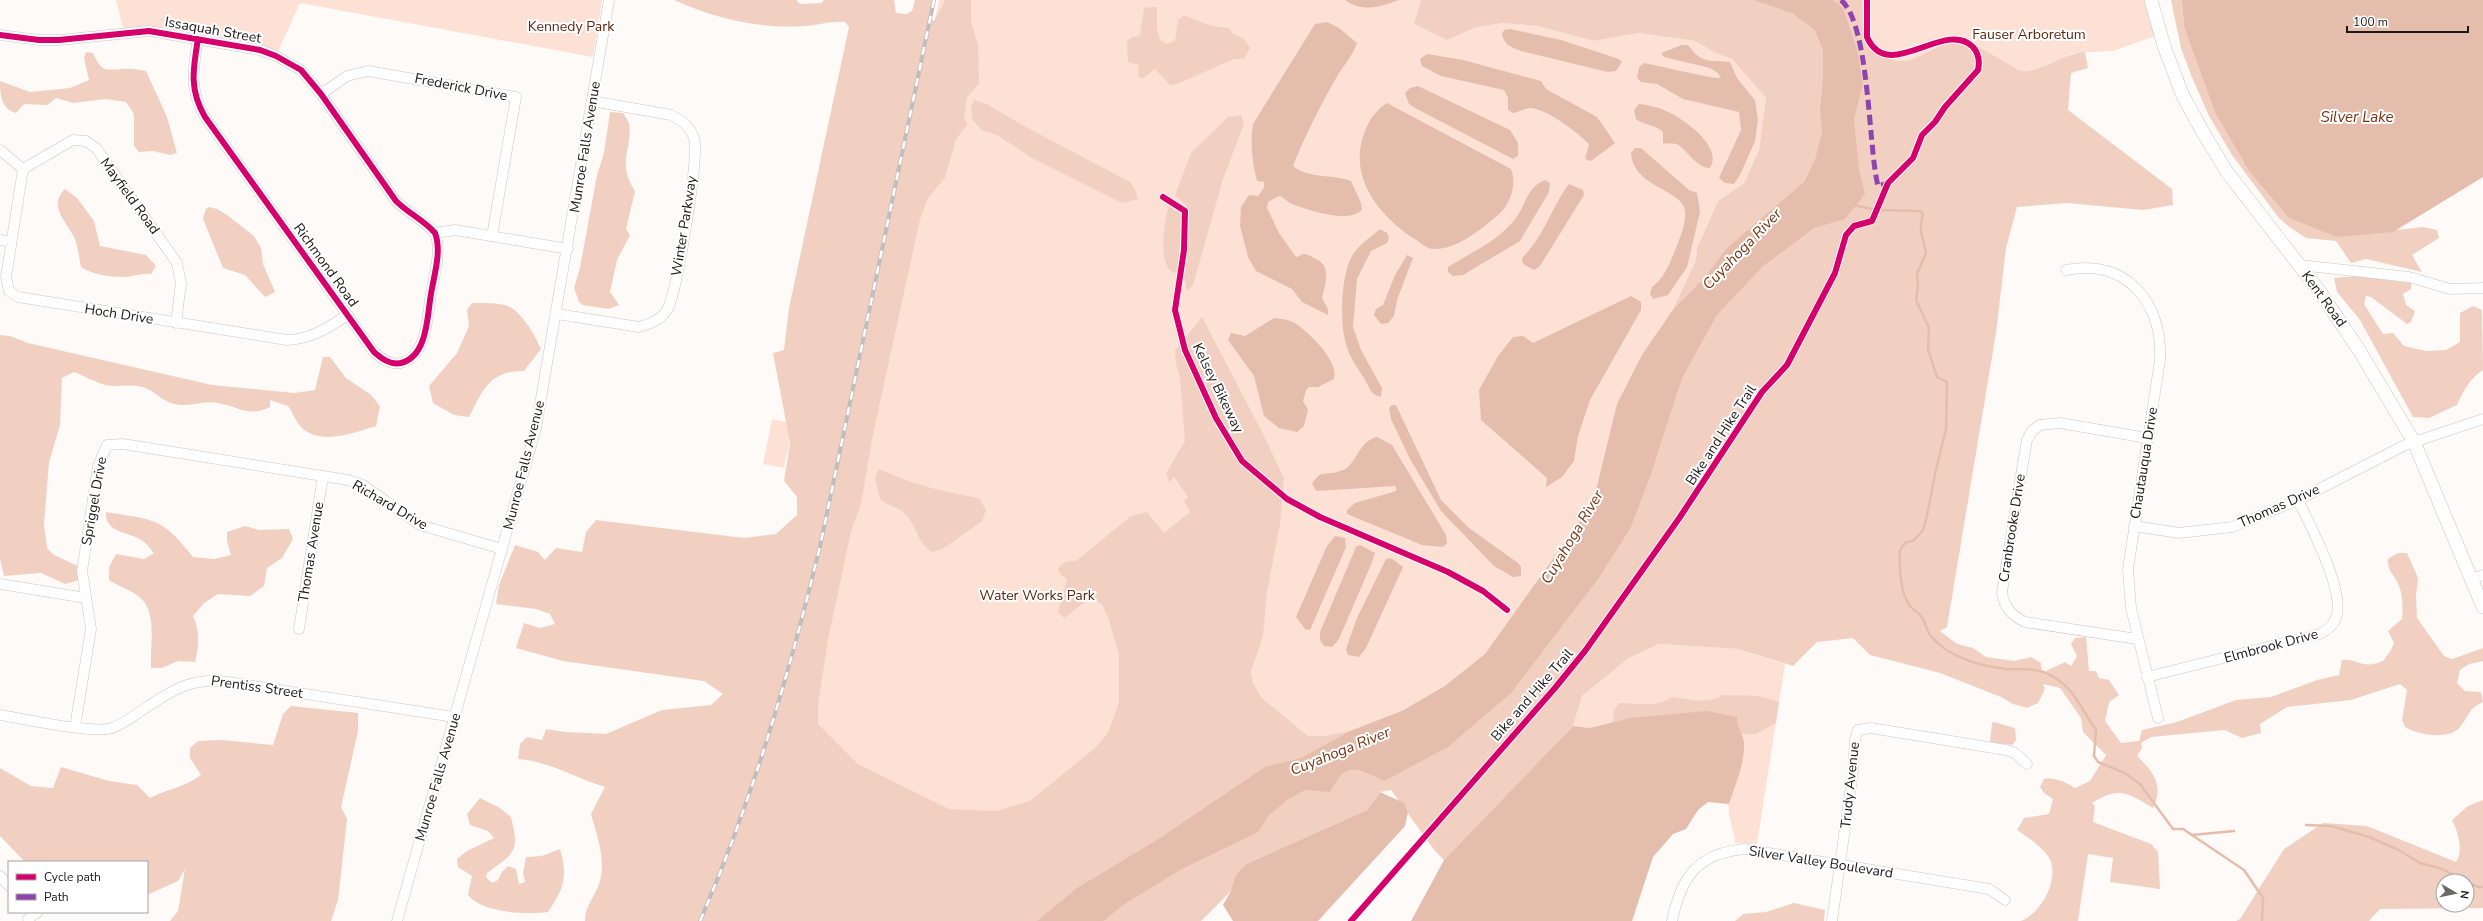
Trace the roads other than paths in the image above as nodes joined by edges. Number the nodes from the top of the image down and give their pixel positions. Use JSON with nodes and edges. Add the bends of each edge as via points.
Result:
{"nodes":[{"id":1,"x":609,"y":0,"type":"edge"},
{"id":2,"x":2151,"y":0,"type":"edge"},
{"id":3,"x":0,"y":34,"type":"edge"},
{"id":4,"x":198,"y":39,"type":"junction"},
{"id":5,"x":321,"y":94,"type":"junction"},
{"id":6,"x":592,"y":101,"type":"junction"},
{"id":7,"x":0,"y":150,"type":"edge"},
{"id":8,"x":22,"y":169,"type":"junction"},
{"id":9,"x":435,"y":233,"type":"junction"},
{"id":10,"x":492,"y":236,"type":"junction"},
{"id":11,"x":0,"y":240,"type":"edge"},
{"id":12,"x":11,"y":242,"type":"junction"},
{"id":13,"x":568,"y":249,"type":"junction"},
{"id":14,"x":2299,"y":265,"type":"junction"},
{"id":15,"x":2066,"y":270,"type":"dead end"},
{"id":16,"x":2483,"y":288,"type":"edge"},
{"id":17,"x":557,"y":314,"type":"junction"},
{"id":18,"x":348,"y":315,"type":"junction"},
{"id":19,"x":176,"y":323,"type":"junction"},
{"id":20,"x":2483,"y":419,"type":"edge"},
{"id":21,"x":2147,"y":438,"type":"junction"},
{"id":22,"x":2414,"y":442,"type":"junction"},
{"id":23,"x":300,"y":473,"type":"joint"},
{"id":24,"x":323,"y":476,"type":"junction"},
{"id":25,"x":2298,"y":500,"type":"junction"},
{"id":26,"x":2134,"y":526,"type":"junction"},
{"id":27,"x":502,"y":549,"type":"junction"},
{"id":28,"x":2477,"y":577,"type":"edge"},
{"id":29,"x":0,"y":584,"type":"edge"},
{"id":30,"x":86,"y":598,"type":"junction"},
{"id":31,"x":2483,"y":607,"type":"edge"},
{"id":32,"x":299,"y":629,"type":"dead end"},
{"id":33,"x":2137,"y":639,"type":"junction"},
{"id":34,"x":2147,"y":677,"type":"junction"},
{"id":35,"x":0,"y":714,"type":"edge"},
{"id":36,"x":454,"y":717,"type":"junction"},
{"id":37,"x":2158,"y":718,"type":"dead end"},
{"id":38,"x":75,"y":727,"type":"junction"},
{"id":39,"x":2027,"y":764,"type":"dead end"},
{"id":40,"x":1841,"y":864,"type":"junction"},
{"id":41,"x":0,"y":876,"type":"edge"},
{"id":42,"x":8,"y":885,"type":"edge"},
{"id":43,"x":2005,"y":900,"type":"dead end"},
{"id":44,"x":397,"y":921,"type":"edge"},
{"id":45,"x":1672,"y":921,"type":"edge"},
{"id":46,"x":1832,"y":921,"type":"edge"}],
"edges":[{"from":1,"to":6,"type":"street","name":"Munroe Falls Avenue"},
{"from":2,"to":14,"type":"main road","name":"Kent Road","via":[[2164,46],[2183,96],[2204,134],[2227,172]]},
{"from":3,"to":4,"type":"street","name":"Issaquah Street","via":[[39,40],[59,40],[149,31]]},
{"from":4,"to":5,"type":"street","name":"Issaquah Street","via":[[260,50],[284,59],[301,70]]},
{"from":4,"to":18,"type":"street","name":"Richmond Road","via":[[192,79],[198,103]]},
{"from":5,"to":9,"type":"street","name":"Issaquah Street","via":[[396,200],[406,212]]},
{"from":5,"to":10,"type":"street","name":"Frederick Drive","via":[[347,76],[368,71],[516,97]]},
{"from":6,"to":13,"type":"street","name":"Munroe Falls Avenue"},
{"from":6,"to":17,"type":"street","name":"Winter Parkway","via":[[671,115],[691,130],[696,149],[683,236],[670,305],[655,321],[639,327]]},
{"from":7,"to":8,"type":"street"},
{"from":8,"to":12,"type":"street","name":"Hoch Drive"},
{"from":8,"to":19,"type":"street","name":"Mayfield Road","via":[[73,140],[86,141],[96,148],[176,263],[181,283]]},
{"from":9,"to":10,"type":"street","via":[[456,230]]},
{"from":9,"to":18,"type":"street","name":"Richmond Road","via":[[437,255],[426,323],[422,343],[412,358],[400,363],[385,361],[374,352]]},
{"from":10,"to":13,"type":"street"},
{"from":11,"to":12,"type":"street"},
{"from":12,"to":19,"type":"street","name":"Hoch Drive","via":[[6,285],[18,298]]},
{"from":13,"to":17,"type":"street","name":"Munroe Falls Avenue"},
{"from":14,"to":16,"type":"street","via":[[2409,277],[2450,289]]},
{"from":14,"to":22,"type":"main road","name":"Kent Road","via":[[2360,350]]},
{"from":15,"to":21,"type":"street","name":"Chautauqua Drive","via":[[2082,267],[2100,268],[2116,273],[2147,300],[2155,316],[2160,331],[2160,360]]},
{"from":17,"to":27,"type":"street","name":"Munroe Falls Avenue","via":[[536,428]]},
{"from":18,"to":19,"type":"street","name":"Hoch Drive","via":[[320,333],[288,340]]},
{"from":20,"to":22,"type":"street","name":"Thomas Drive"},
{"from":21,"to":26,"type":"street","name":"Chautauqua Drive"},
{"from":21,"to":33,"type":"street","name":"Cranbrooke Drive","via":[[2060,423],[2040,425],[2032,431],[2027,440],[2002,592],[2007,609],[2015,617],[2026,622]]},
{"from":22,"to":25,"type":"street","name":"Thomas Drive","via":[[2381,456]]},
{"from":22,"to":28,"type":"main road","name":"Kent Road"},
{"from":23,"to":24,"type":"street","name":"Richard Drive"},
{"from":23,"to":30,"type":"street","name":"Spriggel Drive","via":[[124,444],[107,445],[98,466],[82,571]]},
{"from":24,"to":27,"type":"street","name":"Richard Drive","via":[[363,485],[404,516],[433,530]]},
{"from":24,"to":32,"type":"street","name":"Thomas Avenue"},
{"from":25,"to":26,"type":"street","name":"Thomas Drive","via":[[2232,527],[2202,532],[2179,533]]},
{"from":25,"to":34,"type":"street","name":"Elmbrook Drive","via":[[2323,554],[2334,588],[2338,605],[2334,623],[2320,634]]},
{"from":26,"to":33,"type":"street","name":"Chautauqua Drive","via":[[2128,588]]},
{"from":27,"to":36,"type":"street","name":"Munroe Falls Avenue"},
{"from":28,"to":31,"type":"main road","name":"Kent Road"},
{"from":29,"to":30,"type":"street"},
{"from":30,"to":38,"type":"street","name":"Spriggel Drive","via":[[91,636]]},
{"from":33,"to":34,"type":"street","name":"Chautauqua Drive"},
{"from":34,"to":37,"type":"street","name":"Chautauqua Drive"},
{"from":35,"to":38,"type":"street","name":"Prentiss Street"},
{"from":36,"to":38,"type":"street","name":"Prentiss Street","via":[[203,680],[169,692],[130,719],[112,728],[106,730]]},
{"from":36,"to":44,"type":"street","name":"Munroe Falls Avenue"},
{"from":39,"to":40,"type":"street","name":"Trudy Avenue","via":[[2015,753],[2006,750],[1862,728],[1856,733],[1855,739]]},
{"from":40,"to":43,"type":"street","name":"Silver Valley Boulevard","via":[[1989,889]]},
{"from":40,"to":45,"type":"street","name":"Silver Valley Boulevard","via":[[1744,849],[1716,855],[1695,869],[1686,880],[1678,894]]},
{"from":40,"to":46,"type":"street","name":"Trudy Avenue"},
{"from":41,"to":42,"type":"street"}]}
